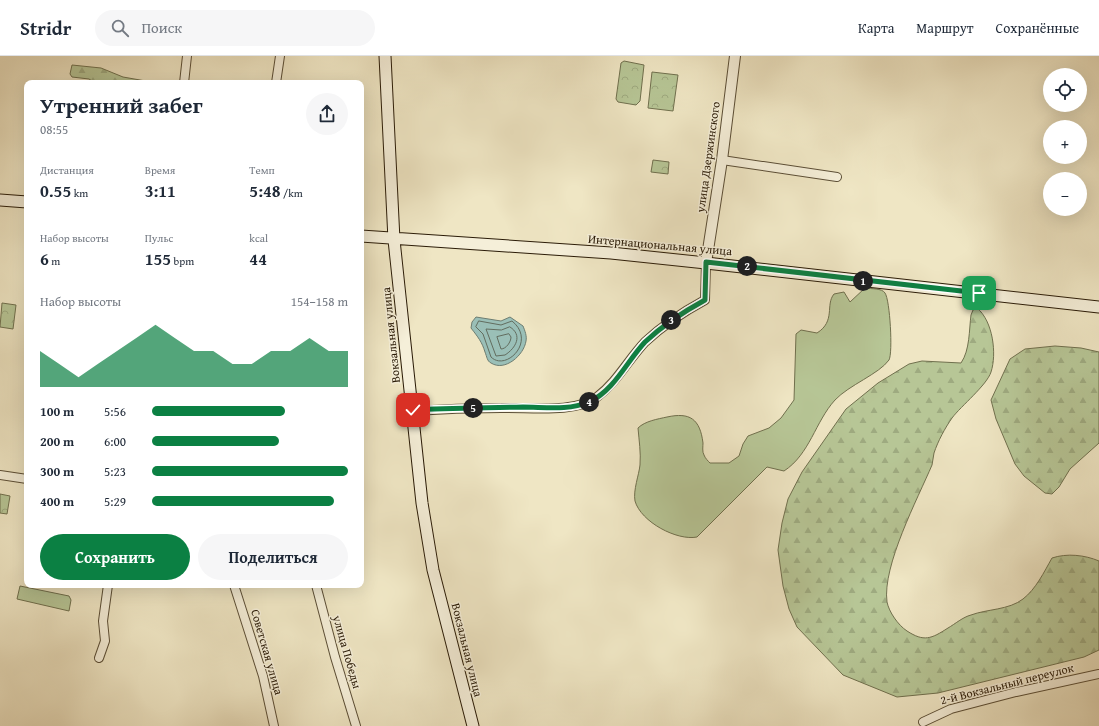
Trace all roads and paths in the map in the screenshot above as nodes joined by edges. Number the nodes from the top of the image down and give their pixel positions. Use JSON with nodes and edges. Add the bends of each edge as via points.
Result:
{"nodes":[{"id":1,"x":187,"y":56,"type":"edge"},
{"id":2,"x":280,"y":56,"type":"edge"},
{"id":3,"x":385,"y":56,"type":"edge"},
{"id":4,"x":734,"y":56,"type":"edge"},
{"id":5,"x":184,"y":80,"type":"edge"},
{"id":6,"x":276,"y":80,"type":"edge"},
{"id":7,"x":722,"y":160,"type":"junction"},
{"id":8,"x":837,"y":177,"type":"dead end"},
{"id":9,"x":0,"y":200,"type":"edge"},
{"id":10,"x":24,"y":202,"type":"edge"},
{"id":11,"x":364,"y":236,"type":"edge"},
{"id":12,"x":394,"y":240,"type":"junction"},
{"id":13,"x":706,"y":262,"type":"junction"},
{"id":14,"x":1099,"y":307,"type":"edge"},
{"id":15,"x":413,"y":410,"type":"junction"},
{"id":16,"x":0,"y":475,"type":"edge"},
{"id":17,"x":24,"y":479,"type":"edge"},
{"id":18,"x":108,"y":588,"type":"edge"},
{"id":19,"x":235,"y":588,"type":"edge"},
{"id":20,"x":317,"y":588,"type":"edge"},
{"id":21,"x":99,"y":658,"type":"dead end"},
{"id":22,"x":1099,"y":674,"type":"edge"},
{"id":23,"x":923,"y":722,"type":"dead end"},
{"id":24,"x":274,"y":726,"type":"edge"},
{"id":25,"x":356,"y":726,"type":"edge"},
{"id":26,"x":473,"y":726,"type":"edge"}],
"edges":[{"from":1,"to":5,"type":"street"},
{"from":2,"to":6,"type":"street"},
{"from":3,"to":12,"type":"main road","name":"Вокзальная улица"},
{"from":4,"to":7,"type":"street","name":"улица Дзержинского"},
{"from":7,"to":8,"type":"street"},
{"from":7,"to":13,"type":"street","name":"улица Дзержинского"},
{"from":9,"to":10,"type":"main road"},
{"from":11,"to":12,"type":"main road","name":"Интернациональная улица"},
{"from":12,"to":13,"type":"main road","name":"Интернациональная улица"},
{"from":12,"to":15,"type":"main road","name":"Вокзальная улица"},
{"from":13,"to":14,"type":"main road","name":"Интернациональная улица"},
{"from":13,"to":15,"type":"street","via":[[705,300],[658,331],[605,390],[589,402],[558,408]]},
{"from":15,"to":26,"type":"main road","name":"Вокзальная улица","via":[[428,545]]},
{"from":16,"to":17,"type":"street"},
{"from":18,"to":21,"type":"street","via":[[103,621],[105,642]]},
{"from":19,"to":24,"type":"street","name":"Советская улица","via":[[261,670]]},
{"from":20,"to":25,"type":"street","name":"улица Победы","via":[[334,657]]},
{"from":22,"to":23,"type":"street","name":"2-й Вокзальный переулок","via":[[951,709]]}]}
